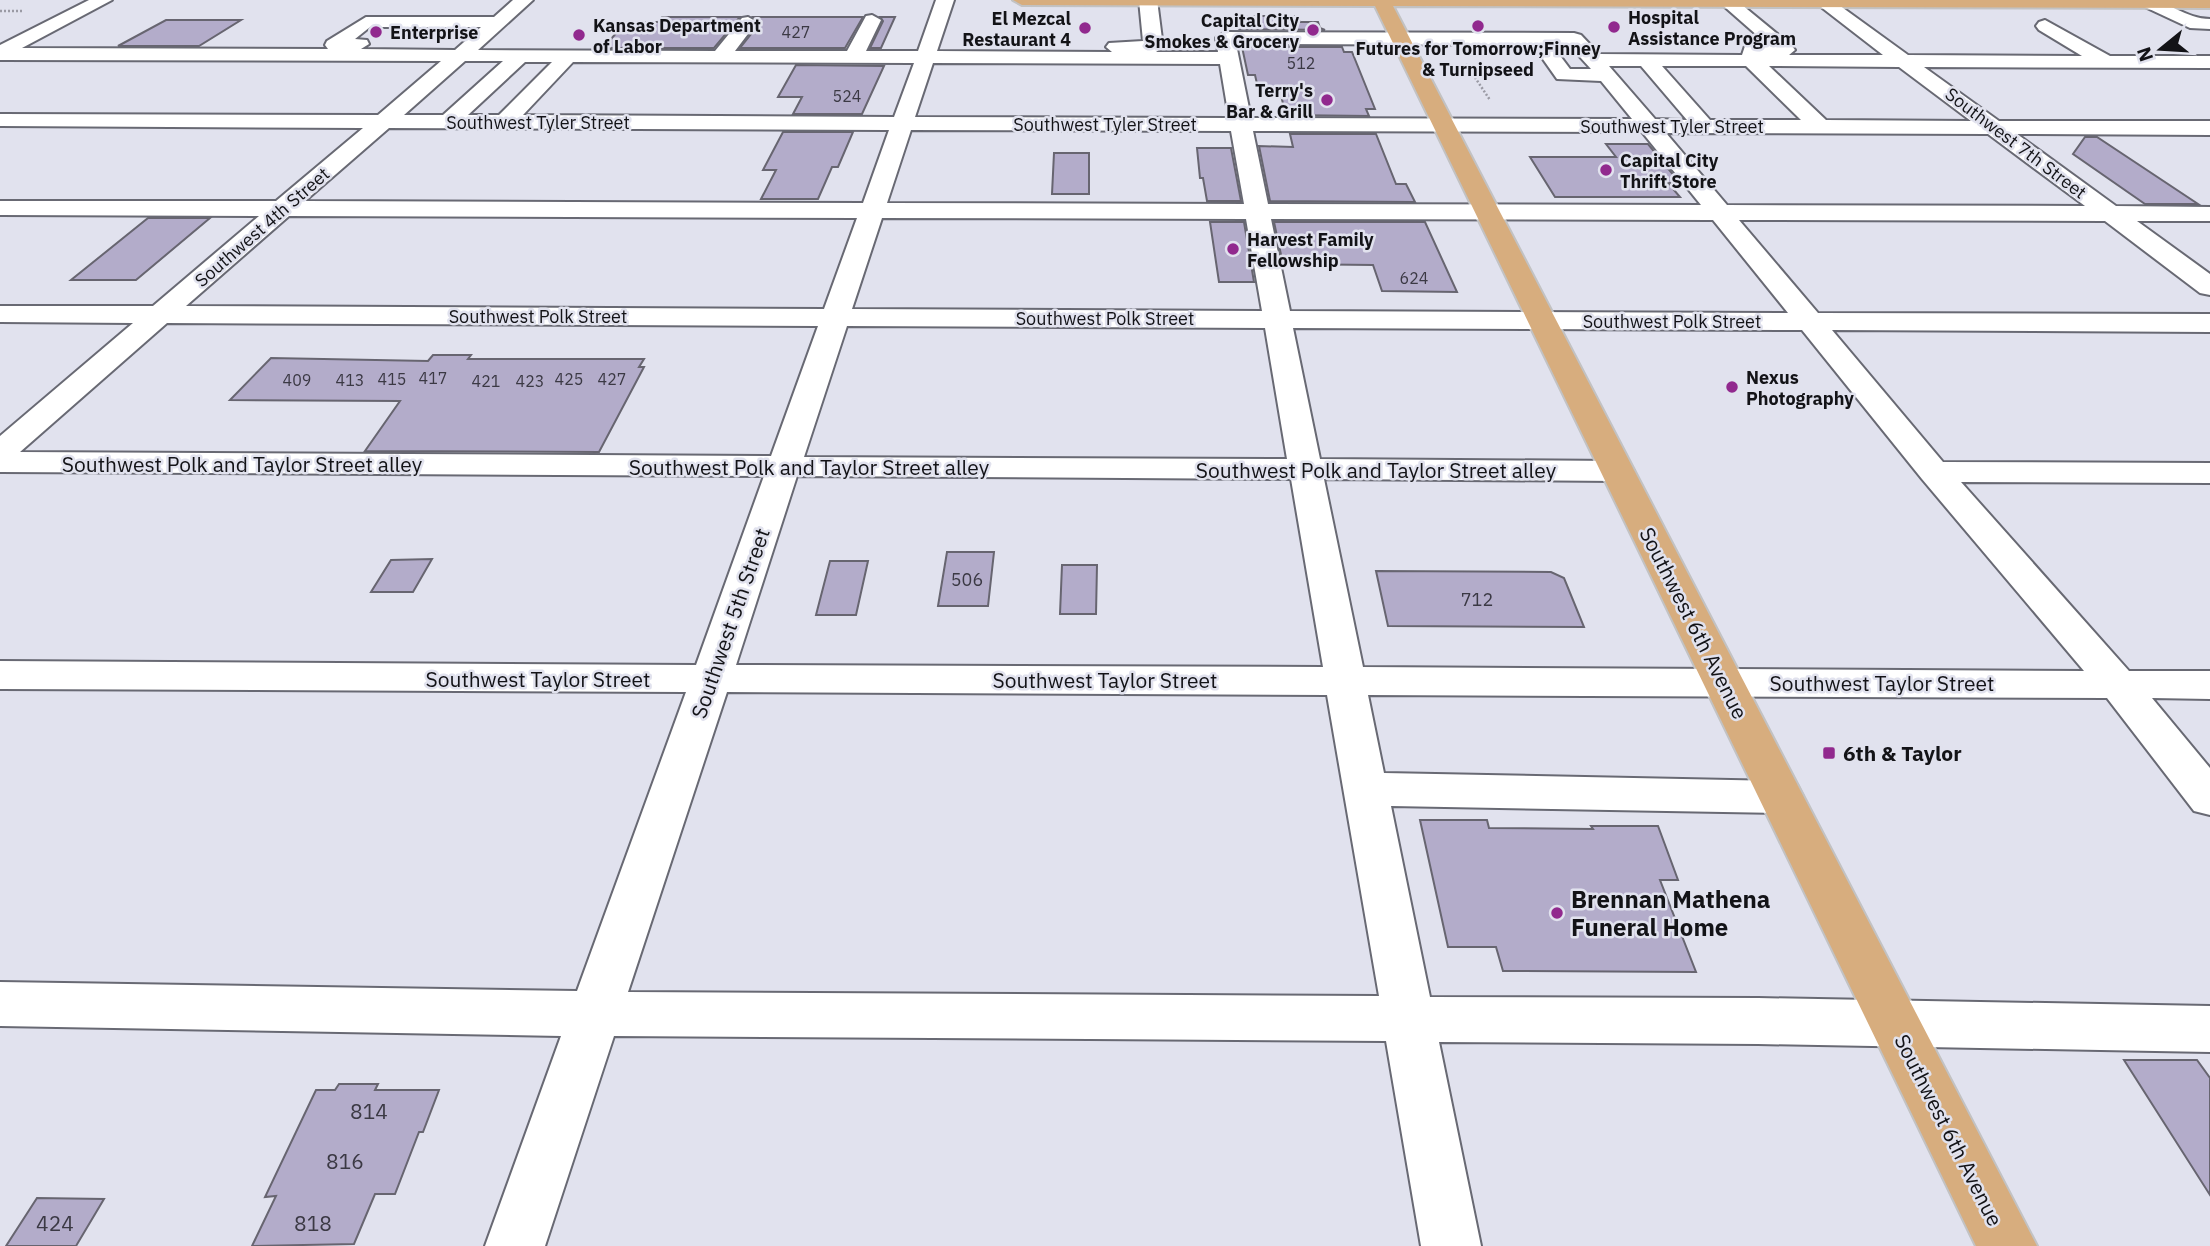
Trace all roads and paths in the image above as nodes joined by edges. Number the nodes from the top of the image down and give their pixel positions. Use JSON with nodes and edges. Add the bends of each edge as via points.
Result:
{"nodes":[{"id":1,"x":103,"y":0,"type":"edge"},
{"id":2,"x":524,"y":0,"type":"edge"},
{"id":3,"x":945,"y":0,"type":"edge"},
{"id":4,"x":1021,"y":0,"type":"edge"},
{"id":5,"x":1148,"y":0,"type":"edge"},
{"id":6,"x":1381,"y":0,"type":"edge"},
{"id":7,"x":1626,"y":1,"type":"edge"},
{"id":8,"x":1822,"y":1,"type":"edge"},
{"id":9,"x":1952,"y":1,"type":"edge"},
{"id":10,"x":1991,"y":1,"type":"edge"},
{"id":11,"x":2126,"y":1,"type":"edge"},
{"id":12,"x":1727,"y":2,"type":"edge"},
{"id":13,"x":2151,"y":3,"type":"junction"},
{"id":14,"x":2210,"y":3,"type":"edge"},
{"id":15,"x":872,"y":19,"type":"dead end"},
{"id":16,"x":1704,"y":20,"type":"dead end"},
{"id":17,"x":1751,"y":20,"type":"junction"},
{"id":18,"x":423,"y":22,"type":"junction"},
{"id":19,"x":498,"y":22,"type":"junction"},
{"id":20,"x":748,"y":22,"type":"dead end"},
{"id":21,"x":2210,"y":24,"type":"edge"},
{"id":22,"x":2045,"y":26,"type":"dead end"},
{"id":23,"x":1400,"y":38,"type":"junction"},
{"id":24,"x":1038,"y":39,"type":"dead end"},
{"id":25,"x":2210,"y":40,"type":"edge"},
{"id":26,"x":393,"y":44,"type":"junction"},
{"id":27,"x":421,"y":44,"type":"dead end"},
{"id":28,"x":0,"y":53,"type":"edge"},
{"id":29,"x":459,"y":56,"type":"junction"},
{"id":30,"x":520,"y":56,"type":"junction"},
{"id":31,"x":568,"y":56,"type":"junction"},
{"id":32,"x":690,"y":57,"type":"junction"},
{"id":33,"x":720,"y":57,"type":"junction"},
{"id":34,"x":768,"y":57,"type":"junction"},
{"id":35,"x":853,"y":57,"type":"junction"},
{"id":36,"x":926,"y":58,"type":"junction"},
{"id":37,"x":1229,"y":58,"type":"junction"},
{"id":38,"x":1647,"y":61,"type":"junction"},
{"id":39,"x":1752,"y":61,"type":"junction"},
{"id":40,"x":1904,"y":61,"type":"junction"},
{"id":41,"x":2105,"y":61,"type":"junction"},
{"id":42,"x":2210,"y":61,"type":"edge"},
{"id":43,"x":1600,"y":68,"type":"junction"},
{"id":44,"x":0,"y":120,"type":"edge"},
{"id":45,"x":383,"y":121,"type":"junction"},
{"id":46,"x":449,"y":121,"type":"junction"},
{"id":47,"x":505,"y":122,"type":"junction"},
{"id":48,"x":903,"y":123,"type":"junction"},
{"id":49,"x":1241,"y":124,"type":"junction"},
{"id":50,"x":1444,"y":125,"type":"junction"},
{"id":51,"x":1647,"y":126,"type":"junction"},
{"id":52,"x":1704,"y":126,"type":"junction"},
{"id":53,"x":1820,"y":126,"type":"junction"},
{"id":54,"x":1993,"y":127,"type":"junction"},
{"id":55,"x":2210,"y":128,"type":"edge"},
{"id":56,"x":0,"y":208,"type":"edge"},
{"id":57,"x":282,"y":209,"type":"junction"},
{"id":58,"x":873,"y":211,"type":"junction"},
{"id":59,"x":1258,"y":212,"type":"junction"},
{"id":60,"x":1488,"y":212,"type":"junction"},
{"id":61,"x":1721,"y":213,"type":"junction"},
{"id":62,"x":2110,"y":214,"type":"junction"},
{"id":63,"x":2210,"y":214,"type":"edge"},
{"id":64,"x":2210,"y":287,"type":"edge"},
{"id":65,"x":0,"y":314,"type":"edge"},
{"id":66,"x":162,"y":314,"type":"junction"},
{"id":67,"x":836,"y":318,"type":"junction"},
{"id":68,"x":1278,"y":319,"type":"junction"},
{"id":69,"x":1542,"y":320,"type":"junction"},
{"id":70,"x":1810,"y":322,"type":"junction"},
{"id":71,"x":2210,"y":323,"type":"edge"},
{"id":72,"x":0,"y":453,"type":"edge"},
{"id":73,"x":0,"y":462,"type":"edge"},
{"id":74,"x":784,"y":467,"type":"junction"},
{"id":75,"x":1306,"y":470,"type":"junction"},
{"id":76,"x":1618,"y":471,"type":"junction"},
{"id":77,"x":1934,"y":472,"type":"junction"},
{"id":78,"x":2210,"y":473,"type":"edge"},
{"id":79,"x":0,"y":674,"type":"edge"},
{"id":80,"x":710,"y":680,"type":"junction"},
{"id":81,"x":1345,"y":680,"type":"junction"},
{"id":82,"x":1724,"y":682,"type":"junction"},
{"id":83,"x":2118,"y":684,"type":"junction"},
{"id":84,"x":2210,"y":685,"type":"edge"},
{"id":85,"x":1366,"y":789,"type":"junction"},
{"id":86,"x":1781,"y":797,"type":"junction"},
{"id":87,"x":2210,"y":799,"type":"edge"},
{"id":88,"x":0,"y":1004,"type":"edge"},
{"id":89,"x":595,"y":1014,"type":"junction"},
{"id":90,"x":1409,"y":1020,"type":"junction"},
{"id":91,"x":1896,"y":1025,"type":"junction"},
{"id":92,"x":2210,"y":1029,"type":"edge"},
{"id":93,"x":515,"y":1246,"type":"edge"},
{"id":94,"x":1451,"y":1246,"type":"edge"},
{"id":95,"x":2007,"y":1246,"type":"edge"}],
"edges":[{"from":1,"to":28,"type":"street"},
{"from":2,"to":19,"type":"street","name":"Southwest 4th Street"},
{"from":3,"to":36,"type":"street","name":"Southwest 5th Street","via":[[941,31]]},
{"from":4,"to":5,"type":"main road"},
{"from":5,"to":6,"type":"main road"},
{"from":5,"to":24,"type":"street","via":[[1153,47],[1044,46]]},
{"from":6,"to":7,"type":"main road"},
{"from":6,"to":23,"type":"main road","name":"Southwest 6th Avenue"},
{"from":7,"to":12,"type":"main road"},
{"from":8,"to":9,"type":"main road"},
{"from":8,"to":12,"type":"main road"},
{"from":8,"to":40,"type":"street","name":"Southwest 7th Street"},
{"from":9,"to":10,"type":"main road"},
{"from":10,"to":11,"type":"main road"},
{"from":11,"to":13,"type":"main road"},
{"from":12,"to":17,"type":"street"},
{"from":13,"to":14,"type":"main road"},
{"from":13,"to":21,"type":"street","via":[[2196,24]]},
{"from":15,"to":35,"type":"street"},
{"from":16,"to":17,"type":"street"},
{"from":17,"to":39,"type":"street","via":[[1785,50],[1752,50]]},
{"from":18,"to":19,"type":"street"},
{"from":18,"to":26,"type":"street"},
{"from":18,"to":26,"type":"street","via":[[366,22],[334,45]]},
{"from":19,"to":29,"type":"street","name":"Southwest 4th Street"},
{"from":20,"to":33,"type":"street"},
{"from":22,"to":41,"type":"street"},
{"from":23,"to":37,"type":"street","via":[[1225,38]]},
{"from":23,"to":43,"type":"street","via":[[1574,39]]},
{"from":23,"to":50,"type":"main road","name":"Southwest 6th Avenue"},
{"from":25,"to":42,"type":"street","via":[[2182,42]]},
{"from":26,"to":27,"type":"street"},
{"from":28,"to":29,"type":"street"},
{"from":29,"to":30,"type":"street"},
{"from":29,"to":45,"type":"street","name":"Southwest 4th Street"},
{"from":30,"to":31,"type":"street"},
{"from":30,"to":46,"type":"street"},
{"from":31,"to":32,"type":"street"},
{"from":31,"to":47,"type":"street"},
{"from":32,"to":33,"type":"street"},
{"from":32,"to":34,"type":"street","via":[[679,70],[683,73],[752,74]]},
{"from":33,"to":34,"type":"street"},
{"from":34,"to":35,"type":"street"},
{"from":35,"to":36,"type":"street"},
{"from":36,"to":37,"type":"street"},
{"from":36,"to":48,"type":"street","name":"Southwest 5th Street"},
{"from":37,"to":49,"type":"street"},
{"from":38,"to":39,"type":"street"},
{"from":38,"to":43,"type":"street"},
{"from":38,"to":52,"type":"street"},
{"from":39,"to":40,"type":"street"},
{"from":39,"to":53,"type":"street"},
{"from":40,"to":41,"type":"street"},
{"from":40,"to":54,"type":"street","name":"Southwest 7th Street"},
{"from":41,"to":42,"type":"street"},
{"from":43,"to":51,"type":"street"},
{"from":44,"to":45,"type":"street","name":"Southwest Tyler Street"},
{"from":45,"to":46,"type":"street","name":"Southwest Tyler Street"},
{"from":45,"to":57,"type":"street","name":"Southwest 4th Street"},
{"from":46,"to":47,"type":"street","name":"Southwest Tyler Street"},
{"from":47,"to":48,"type":"street","name":"Southwest Tyler Street"},
{"from":48,"to":49,"type":"street","name":"Southwest Tyler Street"},
{"from":48,"to":58,"type":"street","name":"Southwest 5th Street"},
{"from":49,"to":50,"type":"street","name":"Southwest Tyler Street"},
{"from":49,"to":59,"type":"street"},
{"from":50,"to":51,"type":"street","name":"Southwest Tyler Street"},
{"from":50,"to":60,"type":"main road","name":"Southwest 6th Avenue"},
{"from":51,"to":52,"type":"street","name":"Southwest Tyler Street"},
{"from":51,"to":61,"type":"street"},
{"from":52,"to":53,"type":"street","name":"Southwest Tyler Street"},
{"from":53,"to":54,"type":"street","name":"Southwest Tyler Street"},
{"from":54,"to":55,"type":"street","name":"Southwest Tyler Street"},
{"from":54,"to":62,"type":"street","name":"Southwest 7th Street"},
{"from":56,"to":57,"type":"street"},
{"from":57,"to":58,"type":"street"},
{"from":57,"to":66,"type":"street","name":"Southwest 4th Street"},
{"from":58,"to":59,"type":"street"},
{"from":58,"to":67,"type":"street","name":"Southwest 5th Street"},
{"from":59,"to":60,"type":"street"},
{"from":59,"to":68,"type":"street"},
{"from":60,"to":61,"type":"street"},
{"from":60,"to":69,"type":"main road","name":"Southwest 6th Avenue"},
{"from":61,"to":62,"type":"street"},
{"from":61,"to":70,"type":"street"},
{"from":62,"to":63,"type":"street"},
{"from":62,"to":64,"type":"street","name":"Southwest 7th Street"},
{"from":65,"to":66,"type":"street","name":"Southwest Polk Street"},
{"from":66,"to":67,"type":"street","name":"Southwest Polk Street"},
{"from":66,"to":72,"type":"street","name":"Southwest 4th Street"},
{"from":67,"to":68,"type":"street","name":"Southwest Polk Street"},
{"from":67,"to":74,"type":"street","name":"Southwest 5th Street"},
{"from":68,"to":69,"type":"street","name":"Southwest Polk Street"},
{"from":68,"to":75,"type":"street"},
{"from":69,"to":70,"type":"street","name":"Southwest Polk Street"},
{"from":69,"to":76,"type":"main road","name":"Southwest 6th Avenue"},
{"from":70,"to":71,"type":"street","name":"Southwest Polk Street"},
{"from":70,"to":77,"type":"street"},
{"from":73,"to":74,"type":"street","name":"Southwest Polk and Taylor Street alley"},
{"from":74,"to":75,"type":"street","name":"Southwest Polk and Taylor Street alley"},
{"from":74,"to":80,"type":"street","name":"Southwest 5th Street"},
{"from":75,"to":76,"type":"street","name":"Southwest Polk and Taylor Street alley"},
{"from":75,"to":81,"type":"street"},
{"from":76,"to":82,"type":"main road","name":"Southwest 6th Avenue"},
{"from":77,"to":78,"type":"street"},
{"from":77,"to":83,"type":"street"},
{"from":79,"to":80,"type":"street","name":"Southwest Taylor Street"},
{"from":80,"to":81,"type":"street","name":"Southwest Taylor Street"},
{"from":80,"to":89,"type":"street","name":"Southwest 5th Street"},
{"from":81,"to":82,"type":"street","name":"Southwest Taylor Street"},
{"from":81,"to":85,"type":"street"},
{"from":82,"to":83,"type":"street","name":"Southwest Taylor Street"},
{"from":82,"to":86,"type":"main road","name":"Southwest 6th Avenue"},
{"from":83,"to":84,"type":"street","name":"Southwest Taylor Street"},
{"from":83,"to":87,"type":"street"},
{"from":85,"to":86,"type":"street"},
{"from":85,"to":90,"type":"street"},
{"from":86,"to":91,"type":"main road","name":"Southwest 6th Avenue"},
{"from":88,"to":89,"type":"street"},
{"from":89,"to":90,"type":"street"},
{"from":89,"to":93,"type":"street","name":"Southwest 5th Street"},
{"from":90,"to":91,"type":"street"},
{"from":90,"to":94,"type":"street"},
{"from":91,"to":92,"type":"street"},
{"from":91,"to":95,"type":"main road","name":"Southwest 6th Avenue"}]}
